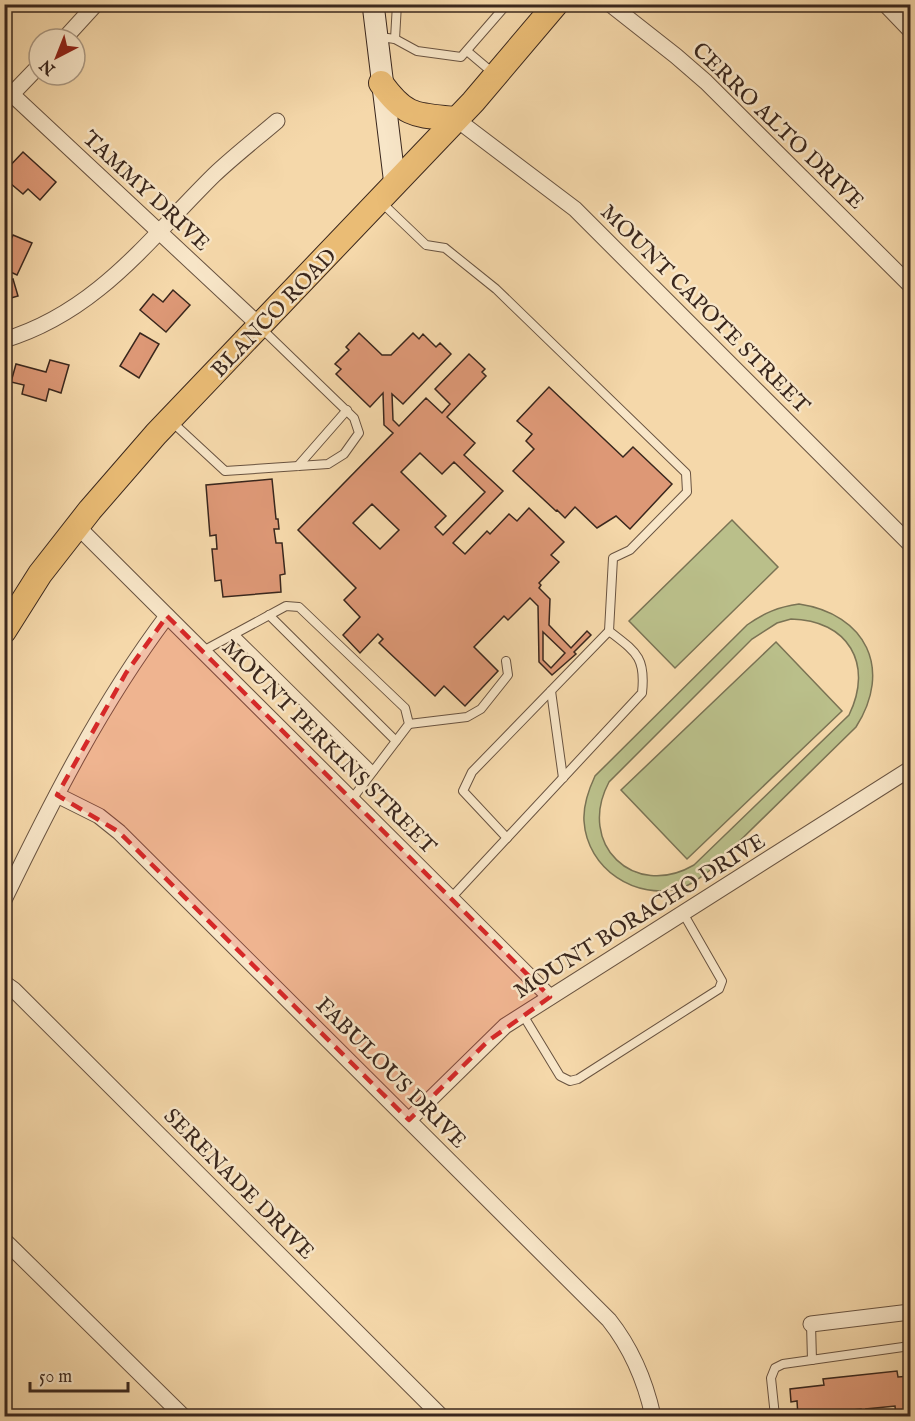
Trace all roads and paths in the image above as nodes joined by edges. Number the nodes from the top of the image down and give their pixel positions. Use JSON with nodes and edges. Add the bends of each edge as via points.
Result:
{"nodes":[{"id":1,"x":96,"y":4,"type":"edge"},
{"id":2,"x":373,"y":4,"type":"edge"},
{"id":3,"x":397,"y":4,"type":"edge"},
{"id":4,"x":507,"y":4,"type":"edge"},
{"id":5,"x":556,"y":4,"type":"edge"},
{"id":6,"x":610,"y":4,"type":"edge"},
{"id":7,"x":885,"y":4,"type":"edge"},
{"id":8,"x":75,"y":27,"type":"edge"},
{"id":9,"x":910,"y":30,"type":"edge"},
{"id":10,"x":386,"y":38,"type":"junction"},
{"id":11,"x":467,"y":51,"type":"junction"},
{"id":12,"x":27,"y":76,"type":"edge"},
{"id":13,"x":497,"y":76,"type":"junction"},
{"id":14,"x":381,"y":83,"type":"junction"},
{"id":15,"x":8,"y":91,"type":"edge"},
{"id":16,"x":456,"y":119,"type":"junction"},
{"id":17,"x":277,"y":121,"type":"dead end"},
{"id":18,"x":387,"y":193,"type":"junction"},
{"id":19,"x":159,"y":233,"type":"junction"},
{"id":20,"x":910,"y":285,"type":"edge"},
{"id":21,"x":258,"y":325,"type":"junction"},
{"id":22,"x":4,"y":340,"type":"edge"},
{"id":23,"x":347,"y":410,"type":"junction"},
{"id":24,"x":170,"y":420,"type":"junction"},
{"id":25,"x":298,"y":466,"type":"junction"},
{"id":26,"x":77,"y":526,"type":"junction"},
{"id":27,"x":910,"y":544,"type":"edge"},
{"id":28,"x":269,"y":615,"type":"junction"},
{"id":29,"x":167,"y":616,"type":"junction"},
{"id":30,"x":4,"y":631,"type":"edge"},
{"id":31,"x":609,"y":632,"type":"junction"},
{"id":32,"x":234,"y":634,"type":"junction"},
{"id":33,"x":203,"y":651,"type":"junction"},
{"id":34,"x":506,"y":661,"type":"dead end"},
{"id":35,"x":550,"y":692,"type":"junction"},
{"id":36,"x":409,"y":724,"type":"junction"},
{"id":37,"x":396,"y":741,"type":"junction"},
{"id":38,"x":910,"y":769,"type":"edge"},
{"id":39,"x":373,"y":771,"type":"junction"},
{"id":40,"x":562,"y":778,"type":"junction"},
{"id":41,"x":57,"y":795,"type":"junction"},
{"id":42,"x":352,"y":799,"type":"junction"},
{"id":43,"x":507,"y":838,"type":"junction"},
{"id":44,"x":451,"y":898,"type":"junction"},
{"id":45,"x":4,"y":900,"type":"edge"},
{"id":46,"x":683,"y":913,"type":"junction"},
{"id":47,"x":4,"y":983,"type":"edge"},
{"id":48,"x":550,"y":997,"type":"junction"},
{"id":49,"x":523,"y":1015,"type":"junction"},
{"id":50,"x":409,"y":1120,"type":"junction"},
{"id":51,"x":4,"y":1240,"type":"edge"},
{"id":52,"x":910,"y":1312,"type":"edge"},
{"id":53,"x":811,"y":1324,"type":"joint"},
{"id":54,"x":910,"y":1346,"type":"edge"},
{"id":55,"x":812,"y":1360,"type":"junction"},
{"id":56,"x":183,"y":1416,"type":"edge"},
{"id":57,"x":441,"y":1416,"type":"edge"},
{"id":58,"x":652,"y":1416,"type":"edge"},
{"id":59,"x":775,"y":1416,"type":"edge"}],
"edges":[{"from":1,"to":8,"type":"street"},
{"from":2,"to":10,"type":"street"},
{"from":3,"to":10,"type":"lane"},
{"from":4,"to":11,"type":"lane"},
{"from":5,"to":13,"type":"main road","name":"BLANCO ROAD"},
{"from":6,"to":20,"type":"street","name":"CERRO ALTO DRIVE","via":[[706,82]]},
{"from":7,"to":9,"type":"street"},
{"from":10,"to":11,"type":"lane","via":[[417,51],[462,57]]},
{"from":10,"to":14,"type":"street"},
{"from":11,"to":13,"type":"lane"},
{"from":12,"to":15,"type":"street"},
{"from":13,"to":16,"type":"main road","name":"BLANCO ROAD"},
{"from":14,"to":16,"type":"main road","via":[[393,99],[416,115]]},
{"from":14,"to":18,"type":"street"},
{"from":15,"to":19,"type":"street","name":"TAMMY DRIVE"},
{"from":16,"to":18,"type":"main road","name":"BLANCO ROAD"},
{"from":16,"to":27,"type":"street","name":"MOUNT CAPOTE STREET","via":[[575,208]]},
{"from":17,"to":19,"type":"street","via":[[215,174]]},
{"from":18,"to":21,"type":"main road","name":"BLANCO ROAD"},
{"from":18,"to":31,"type":"lane","via":[[426,245],[445,248],[496,289],[686,473],[687,492],[630,550],[614,558]]},
{"from":19,"to":21,"type":"street","name":"TAMMY DRIVE"},
{"from":19,"to":22,"type":"street","via":[[92,295],[57,317]]},
{"from":21,"to":23,"type":"lane"},
{"from":21,"to":24,"type":"main road","name":"BLANCO ROAD"},
{"from":23,"to":25,"type":"lane"},
{"from":23,"to":25,"type":"lane","via":[[359,433],[344,454],[328,464]]},
{"from":24,"to":25,"type":"lane","via":[[225,471]]},
{"from":24,"to":26,"type":"main road","name":"BLANCO ROAD"},
{"from":26,"to":29,"type":"street","name":"MOUNT PERKINS STREET"},
{"from":26,"to":30,"type":"main road","name":"BLANCO ROAD"},
{"from":28,"to":32,"type":"lane"},
{"from":28,"to":36,"type":"lane","via":[[286,606],[299,607],[405,708]]},
{"from":28,"to":37,"type":"lane"},
{"from":29,"to":33,"type":"street","name":"MOUNT PERKINS STREET"},
{"from":29,"to":41,"type":"street","via":[[121,682]]},
{"from":31,"to":35,"type":"lane"},
{"from":31,"to":40,"type":"lane","via":[[640,661],[644,674],[642,693]]},
{"from":32,"to":33,"type":"lane"},
{"from":32,"to":39,"type":"lane"},
{"from":33,"to":42,"type":"street","name":"MOUNT PERKINS STREET"},
{"from":34,"to":36,"type":"lane","via":[[508,675],[481,709],[466,717]]},
{"from":35,"to":40,"type":"lane"},
{"from":35,"to":43,"type":"lane","via":[[472,772],[463,791]]},
{"from":36,"to":37,"type":"lane"},
{"from":37,"to":39,"type":"lane"},
{"from":38,"to":46,"type":"street","name":"MOUNT BORACHO DRIVE"},
{"from":39,"to":42,"type":"lane"},
{"from":40,"to":43,"type":"lane"},
{"from":41,"to":45,"type":"street"},
{"from":41,"to":50,"type":"street","name":"FABULOUS DRIVE","via":[[99,816],[119,832]]},
{"from":42,"to":44,"type":"street","name":"MOUNT PERKINS STREET"},
{"from":43,"to":44,"type":"lane"},
{"from":44,"to":48,"type":"street","name":"MOUNT PERKINS STREET"},
{"from":46,"to":48,"type":"street","name":"MOUNT BORACHO DRIVE"},
{"from":46,"to":49,"type":"lane","via":[[722,981],[719,989],[570,1081],[560,1076]]},
{"from":47,"to":57,"type":"street","name":"SERENADE DRIVE"},
{"from":48,"to":49,"type":"street","name":"MOUNT BORACHO DRIVE"},
{"from":49,"to":50,"type":"street","name":"MOUNT BORACHO DRIVE","via":[[488,1041]]},
{"from":50,"to":58,"type":"street","name":"FABULOUS DRIVE","via":[[609,1320],[639,1368]]},
{"from":51,"to":56,"type":"street"},
{"from":52,"to":53,"type":"street"},
{"from":53,"to":55,"type":"lane"},
{"from":54,"to":55,"type":"lane"},
{"from":55,"to":59,"type":"lane","via":[[775,1368],[771,1378]]}]}
